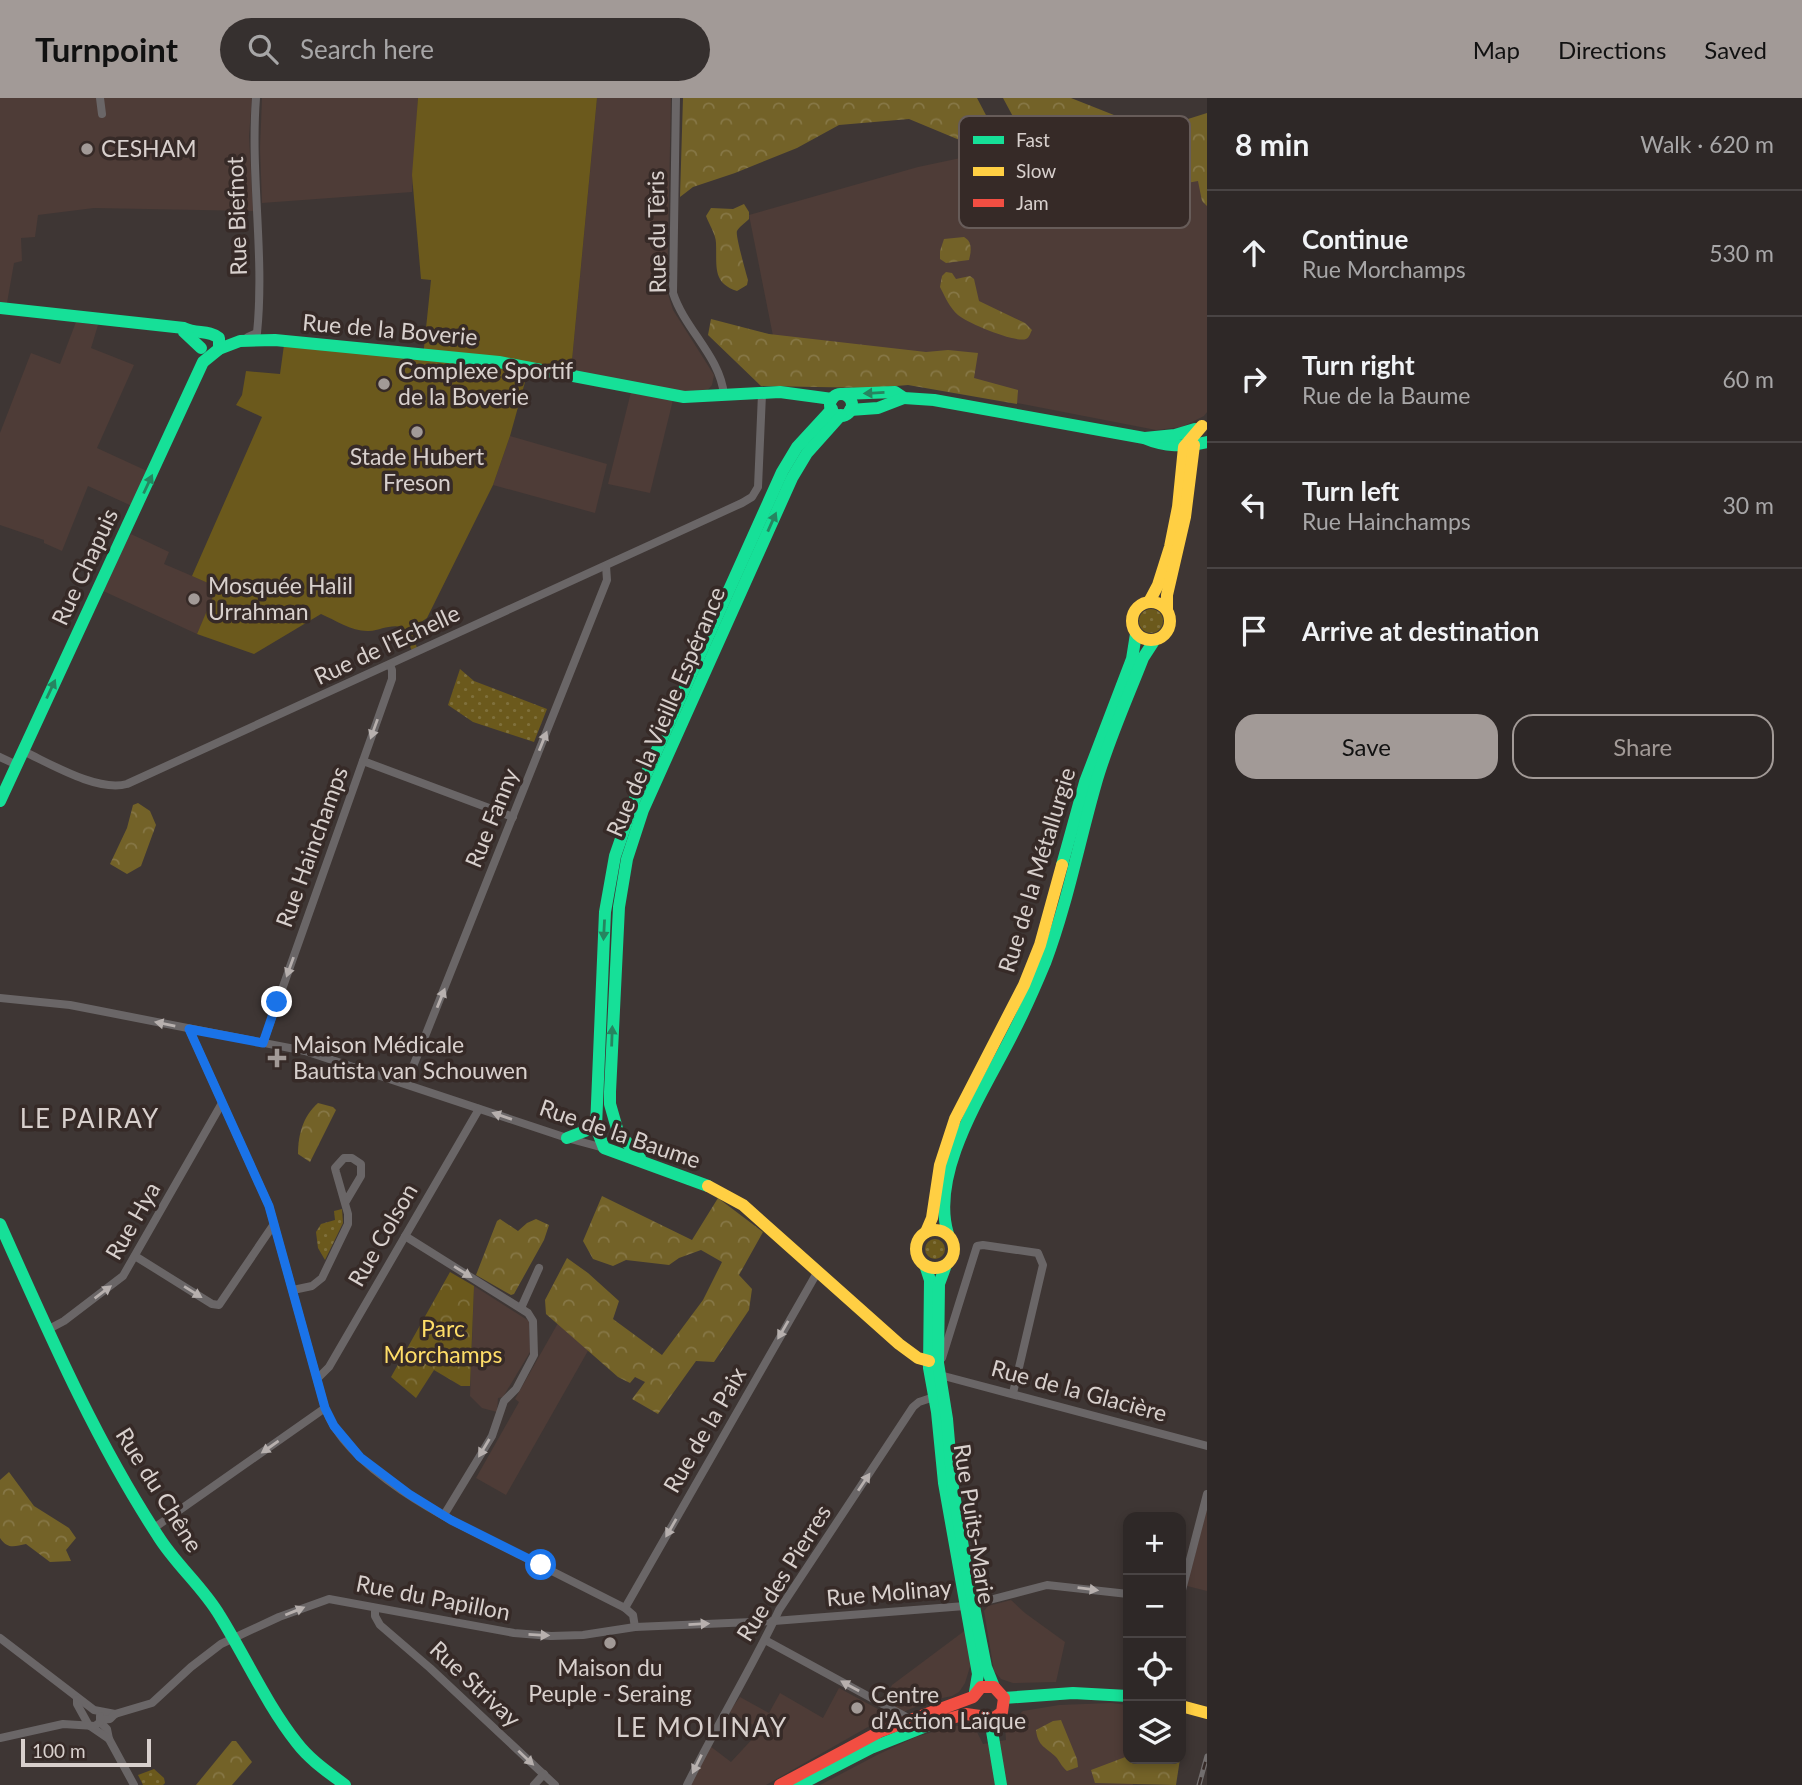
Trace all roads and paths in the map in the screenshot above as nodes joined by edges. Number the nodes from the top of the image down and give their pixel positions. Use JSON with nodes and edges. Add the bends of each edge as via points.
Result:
{"nodes":[{"id":1,"x":100,"y":98,"type":"edge"},
{"id":2,"x":256,"y":98,"type":"edge"},
{"id":3,"x":676,"y":98,"type":"edge"},
{"id":4,"x":102,"y":114,"type":"dead end"},
{"id":5,"x":0,"y":308,"type":"edge"},
{"id":6,"x":174,"y":328,"type":"junction"},
{"id":7,"x":257,"y":333,"type":"junction"},
{"id":8,"x":211,"y":334,"type":"junction"},
{"id":9,"x":275,"y":340,"type":"junction"},
{"id":10,"x":240,"y":341,"type":"junction"},
{"id":11,"x":211,"y":350,"type":"junction"},
{"id":12,"x":762,"y":394,"type":"junction"},
{"id":13,"x":724,"y":396,"type":"junction"},
{"id":14,"x":904,"y":398,"type":"junction"},
{"id":15,"x":839,"y":406,"type":"junction"},
{"id":16,"x":1204,"y":425,"type":"edge"},
{"id":17,"x":1144,"y":438,"type":"junction"},
{"id":18,"x":1195,"y":445,"type":"edge"},
{"id":19,"x":782,"y":472,"type":"junction"},
{"id":20,"x":786,"y":491,"type":"junction"},
{"id":21,"x":768,"y":502,"type":"junction"},
{"id":22,"x":606,"y":566,"type":"junction"},
{"id":23,"x":1149,"y":602,"type":"junction"},
{"id":24,"x":1167,"y":609,"type":"junction"},
{"id":25,"x":1136,"y":634,"type":"junction"},
{"id":26,"x":1154,"y":640,"type":"junction"},
{"id":27,"x":390,"y":665,"type":"junction"},
{"id":28,"x":23,"y":751,"type":"junction"},
{"id":29,"x":0,"y":757,"type":"edge"},
{"id":30,"x":363,"y":761,"type":"junction"},
{"id":31,"x":17,"y":765,"type":"junction"},
{"id":32,"x":0,"y":801,"type":"edge"},
{"id":33,"x":513,"y":817,"type":"junction"},
{"id":34,"x":0,"y":998,"type":"edge"},
{"id":35,"x":189,"y":1029,"type":"junction"},
{"id":36,"x":263,"y":1043,"type":"junction"},
{"id":37,"x":406,"y":1084,"type":"junction"},
{"id":38,"x":222,"y":1103,"type":"junction"},
{"id":39,"x":479,"y":1109,"type":"junction"},
{"id":40,"x":596,"y":1118,"type":"junction"},
{"id":41,"x":567,"y":1138,"type":"junction"},
{"id":42,"x":604,"y":1148,"type":"junction"},
{"id":43,"x":648,"y":1165,"type":"junction"},
{"id":44,"x":345,"y":1203,"type":"junction"},
{"id":45,"x":0,"y":1224,"type":"edge"},
{"id":46,"x":274,"y":1224,"type":"junction"},
{"id":47,"x":926,"y":1232,"type":"junction"},
{"id":48,"x":948,"y":1234,"type":"junction"},
{"id":49,"x":405,"y":1236,"type":"junction"},
{"id":50,"x":135,"y":1256,"type":"junction"},
{"id":51,"x":925,"y":1265,"type":"junction"},
{"id":52,"x":946,"y":1265,"type":"junction"},
{"id":53,"x":539,"y":1268,"type":"dead end"},
{"id":54,"x":818,"y":1271,"type":"junction"},
{"id":55,"x":293,"y":1290,"type":"junction"},
{"id":56,"x":521,"y":1308,"type":"junction"},
{"id":57,"x":47,"y":1330,"type":"junction"},
{"id":58,"x":936,"y":1366,"type":"junction"},
{"id":59,"x":318,"y":1378,"type":"junction"},
{"id":60,"x":1013,"y":1393,"type":"junction"},
{"id":61,"x":934,"y":1397,"type":"junction"},
{"id":62,"x":325,"y":1408,"type":"junction"},
{"id":63,"x":1207,"y":1446,"type":"edge"},
{"id":64,"x":1207,"y":1494,"type":"edge"},
{"id":65,"x":444,"y":1515,"type":"junction"},
{"id":66,"x":154,"y":1528,"type":"junction"},
{"id":67,"x":1186,"y":1575,"type":"edge"},
{"id":68,"x":1123,"y":1593,"type":"edge"},
{"id":69,"x":969,"y":1605,"type":"junction"},
{"id":70,"x":625,"y":1608,"type":"junction"},
{"id":71,"x":375,"y":1609,"type":"junction"},
{"id":72,"x":774,"y":1621,"type":"junction"},
{"id":73,"x":635,"y":1627,"type":"junction"},
{"id":74,"x":0,"y":1638,"type":"edge"},
{"id":75,"x":233,"y":1639,"type":"junction"},
{"id":76,"x":765,"y":1640,"type":"junction"},
{"id":77,"x":994,"y":1687,"type":"junction"},
{"id":78,"x":974,"y":1694,"type":"junction"},
{"id":79,"x":1123,"y":1696,"type":"edge"},
{"id":80,"x":1004,"y":1698,"type":"junction"},
{"id":81,"x":77,"y":1699,"type":"junction"},
{"id":82,"x":1186,"y":1707,"type":"edge"},
{"id":83,"x":1207,"y":1713,"type":"edge"},
{"id":84,"x":976,"y":1714,"type":"junction"},
{"id":85,"x":97,"y":1716,"type":"junction"},
{"id":86,"x":910,"y":1719,"type":"junction"},
{"id":87,"x":990,"y":1719,"type":"junction"},
{"id":88,"x":87,"y":1723,"type":"junction"},
{"id":89,"x":0,"y":1738,"type":"edge"},
{"id":90,"x":109,"y":1739,"type":"junction"},
{"id":91,"x":544,"y":1774,"type":"junction"},
{"id":92,"x":134,"y":1785,"type":"edge"},
{"id":93,"x":345,"y":1785,"type":"edge"},
{"id":94,"x":534,"y":1785,"type":"edge"},
{"id":95,"x":555,"y":1785,"type":"edge"},
{"id":96,"x":687,"y":1785,"type":"edge"},
{"id":97,"x":780,"y":1785,"type":"edge"},
{"id":98,"x":799,"y":1785,"type":"edge"},
{"id":99,"x":1001,"y":1785,"type":"edge"}],
"edges":[{"from":1,"to":4,"type":"street"},
{"from":2,"to":7,"type":"street","name":"Rue Biefnot"},
{"from":3,"to":13,"type":"street","name":"Rue du Têris","via":[[673,293],[717,369]]},
{"from":5,"to":6,"type":"street","name":"Rue de la Boverie"},
{"from":6,"to":8,"type":"street","name":"Rue de la Boverie"},
{"from":6,"to":11,"type":"street","name":"Rue de la Boverie"},
{"from":7,"to":8,"type":"street","name":"Rue de la Boverie"},
{"from":7,"to":9,"type":"street","name":"Rue de la Boverie"},
{"from":7,"to":10,"type":"street"},
{"from":8,"to":11,"type":"street","via":[[221,342]]},
{"from":8,"to":11,"type":"street","name":"Rue Chapuis","via":[[200,341]]},
{"from":9,"to":10,"type":"street","name":"Rue de la Boverie"},
{"from":9,"to":13,"type":"street","name":"Rue de la Boverie","via":[[499,362],[684,397]]},
{"from":10,"to":11,"type":"street","name":"Rue de la Boverie"},
{"from":28,"to":11,"type":"street","name":"Rue Chapuis","one_way":true},
{"from":12,"to":13,"type":"street","name":"Rue de la Boverie"},
{"from":12,"to":15,"type":"street","name":"Rue de la Boverie","via":[[816,394]]},
{"from":12,"to":22,"type":"street","name":"Rue de l'Echelle","via":[[758,487],[752,497]]},
{"from":14,"to":15,"type":"street","via":[[863,411]]},
{"from":14,"to":15,"type":"street","one_way":true,"via":[[895,392]]},
{"from":14,"to":17,"type":"street"},
{"from":15,"to":19,"type":"street","name":"Rue de la Vieille Espérance","via":[[801,442]]},
{"from":15,"to":20,"type":"street","name":"Rue de la Vieille Espérance"},
{"from":16,"to":17,"type":"street","via":[[1184,434]]},
{"from":16,"to":18,"type":"street","via":[[1187,441]]},
{"from":17,"to":18,"type":"street","via":[[1158,446]]},
{"from":18,"to":23,"type":"street","name":"Rue de la Métallurgie","via":[[1161,580]]},
{"from":18,"to":24,"type":"street","name":"Rue de la Métallurgie"},
{"from":19,"to":20,"type":"street"},
{"from":19,"to":21,"type":"street","name":"Rue de la Vieille Espérance"},
{"from":20,"to":21,"type":"street"},
{"from":43,"to":20,"type":"street","name":"Rue de la Vieille Espérance","one_way":true,"via":[[622,1139],[610,1104],[620,882],[643,810]]},
{"from":21,"to":40,"type":"street","name":"Rue de la Vieille Espérance","one_way":true,"via":[[634,801],[616,852],[605,912]]},
{"from":22,"to":27,"type":"street","name":"Rue de l'Echelle"},
{"from":33,"to":22,"type":"street","name":"Rue Fanny","one_way":true,"via":[[607,580]]},
{"from":23,"to":24,"type":"street"},
{"from":23,"to":25,"type":"street","name":"Rue de la Métallurgie","via":[[1138,607],[1132,617]]},
{"from":24,"to":26,"type":"street","name":"Rue de la Métallurgie","via":[[1168,631]]},
{"from":25,"to":26,"type":"street"},
{"from":25,"to":47,"type":"street","name":"Rue de la Métallurgie","via":[[1135,649],[1085,782],[1040,945],[955,1119]]},
{"from":26,"to":48,"type":"street","name":"Rue de la Métallurgie","via":[[1097,779],[1040,975],[961,1134],[944,1205]]},
{"from":27,"to":28,"type":"street","name":"Rue de l'Echelle","via":[[120,786],[96,783]]},
{"from":27,"to":30,"type":"street","name":"Rue Hainchamps","one_way":true,"via":[[392,679]]},
{"from":28,"to":31,"type":"street","name":"Rue Chapuis"},
{"from":29,"to":31,"type":"street"},
{"from":30,"to":33,"type":"street"},
{"from":30,"to":36,"type":"street","name":"Rue Hainchamps","one_way":true},
{"from":31,"to":32,"type":"street","name":"Rue Chapuis"},
{"from":37,"to":33,"type":"street","name":"Rue Fanny","one_way":true},
{"from":35,"to":34,"type":"street","name":"Rue de la Baume","one_way":true,"via":[[69,1005]]},
{"from":35,"to":36,"type":"street","name":"Rue de la Baume"},
{"from":35,"to":38,"type":"street"},
{"from":36,"to":37,"type":"street","name":"Rue de la Baume","via":[[305,1051]]},
{"from":37,"to":39,"type":"street","name":"Rue de la Baume"},
{"from":38,"to":46,"type":"street"},
{"from":38,"to":50,"type":"street","name":"Rue Hya"},
{"from":41,"to":39,"type":"street","name":"Rue de la Baume","one_way":true},
{"from":39,"to":49,"type":"street","name":"Rue Colson"},
{"from":40,"to":41,"type":"street","via":[[585,1131]]},
{"from":40,"to":42,"type":"street","name":"Rue de la Vieille Espérance"},
{"from":41,"to":42,"type":"street","name":"Rue de la Baume"},
{"from":42,"to":43,"type":"street","name":"Rue de la Baume"},
{"from":43,"to":54,"type":"street","name":"Rue de la Baume","via":[[733,1198]]},
{"from":44,"to":44,"type":"street","via":[[335,1168],[344,1158],[352,1158],[361,1164],[362,1172]]},
{"from":44,"to":55,"type":"street","via":[[348,1224],[324,1275],[315,1284]]},
{"from":45,"to":57,"type":"street","name":"Rue du Chêne"},
{"from":50,"to":46,"type":"street","one_way":true,"via":[[219,1305]]},
{"from":46,"to":55,"type":"street"},
{"from":47,"to":48,"type":"street"},
{"from":47,"to":51,"type":"street","name":"Rue de la Métallurgie","via":[[916,1248]]},
{"from":48,"to":52,"type":"street","name":"Rue de la Métallurgie","via":[[955,1248]]},
{"from":49,"to":56,"type":"street","one_way":true},
{"from":49,"to":59,"type":"street","name":"Rue Colson","via":[[329,1367]]},
{"from":57,"to":50,"type":"street","name":"Rue Hya","one_way":true,"via":[[120,1279]]},
{"from":51,"to":52,"type":"street"},
{"from":51,"to":58,"type":"street","name":"Rue de la Métallurgie"},
{"from":52,"to":58,"type":"street","name":"Rue de la Métallurgie","via":[[939,1284]]},
{"from":53,"to":56,"type":"street"},
{"from":54,"to":58,"type":"street","name":"Rue de la Baume","via":[[905,1348]]},
{"from":54,"to":70,"type":"street","name":"Rue de la Paix","one_way":true},
{"from":55,"to":59,"type":"street"},
{"from":56,"to":65,"type":"street","one_way":true,"via":[[531,1316],[534,1355],[504,1401],[492,1436]]},
{"from":57,"to":66,"type":"street","name":"Rue du Chêne","via":[[87,1413]]},
{"from":58,"to":60,"type":"street","name":"Rue de la Glacière"},
{"from":58,"to":60,"type":"street","via":[[975,1249],[979,1245],[1035,1252],[1043,1261]]},
{"from":58,"to":61,"type":"street","name":"Rue Puits-Marie"},
{"from":58,"to":69,"type":"street","name":"Rue Puits-Marie","via":[[947,1419]]},
{"from":59,"to":62,"type":"street"},
{"from":60,"to":63,"type":"street","name":"Rue de la Glacière"},
{"from":61,"to":69,"type":"street","name":"Rue Puits-Marie","via":[[944,1483]]},
{"from":72,"to":61,"type":"street","name":"Rue des Pierres","one_way":true,"via":[[914,1407]]},
{"from":62,"to":65,"type":"street","via":[[338,1434],[360,1457],[400,1489]]},
{"from":62,"to":66,"type":"street","one_way":true},
{"from":64,"to":67,"type":"street"},
{"from":65,"to":70,"type":"street"},
{"from":66,"to":75,"type":"street","name":"Rue du Chêne"},
{"from":69,"to":68,"type":"street","name":"Rue Molinay","one_way":true,"via":[[1047,1585]]},
{"from":69,"to":72,"type":"street","name":"Rue Molinay"},
{"from":69,"to":77,"type":"street","name":"Rue Puits-Marie"},
{"from":69,"to":78,"type":"street","name":"Rue Puits-Marie","via":[[978,1674]]},
{"from":70,"to":73,"type":"street","via":[[633,1615]]},
{"from":71,"to":73,"type":"street","name":"Rue du Papillon","one_way":true,"via":[[539,1636]]},
{"from":75,"to":71,"type":"street","name":"Rue du Papillon","one_way":true,"via":[[324,1600]]},
{"from":71,"to":91,"type":"street","name":"Rue Strivay","one_way":true,"via":[[380,1625]]},
{"from":73,"to":72,"type":"street","name":"Rue Molinay","one_way":true},
{"from":72,"to":76,"type":"street","name":"Rue des Pierres"},
{"from":74,"to":81,"type":"street"},
{"from":75,"to":85,"type":"street","name":"Rue du Papillon","via":[[205,1656],[152,1703]]},
{"from":75,"to":93,"type":"street","name":"Rue du Chêne","via":[[297,1743]]},
{"from":86,"to":76,"type":"street","one_way":true},
{"from":76,"to":96,"type":"street","name":"Rue des Pierres","one_way":true},
{"from":77,"to":78,"type":"street","via":[[981,1687]]},
{"from":77,"to":80,"type":"street"},
{"from":78,"to":84,"type":"street"},
{"from":78,"to":86,"type":"street"},
{"from":79,"to":80,"type":"street","via":[[1073,1693]]},
{"from":80,"to":87,"type":"street","via":[[1002,1712]]},
{"from":81,"to":85,"type":"street"},
{"from":81,"to":88,"type":"street"},
{"from":82,"to":83,"type":"street"},
{"from":84,"to":87,"type":"street"},
{"from":84,"to":98,"type":"street","via":[[907,1730]]},
{"from":85,"to":88,"type":"street","via":[[95,1726]]},
{"from":85,"to":88,"type":"street","via":[[89,1712]]},
{"from":85,"to":90,"type":"street"},
{"from":86,"to":97,"type":"street"},
{"from":87,"to":99,"type":"street"},
{"from":88,"to":89,"type":"street"},
{"from":88,"to":90,"type":"street"},
{"from":90,"to":92,"type":"street"},
{"from":91,"to":94,"type":"street"},
{"from":91,"to":95,"type":"street","name":"Rue Strivay"}]}
